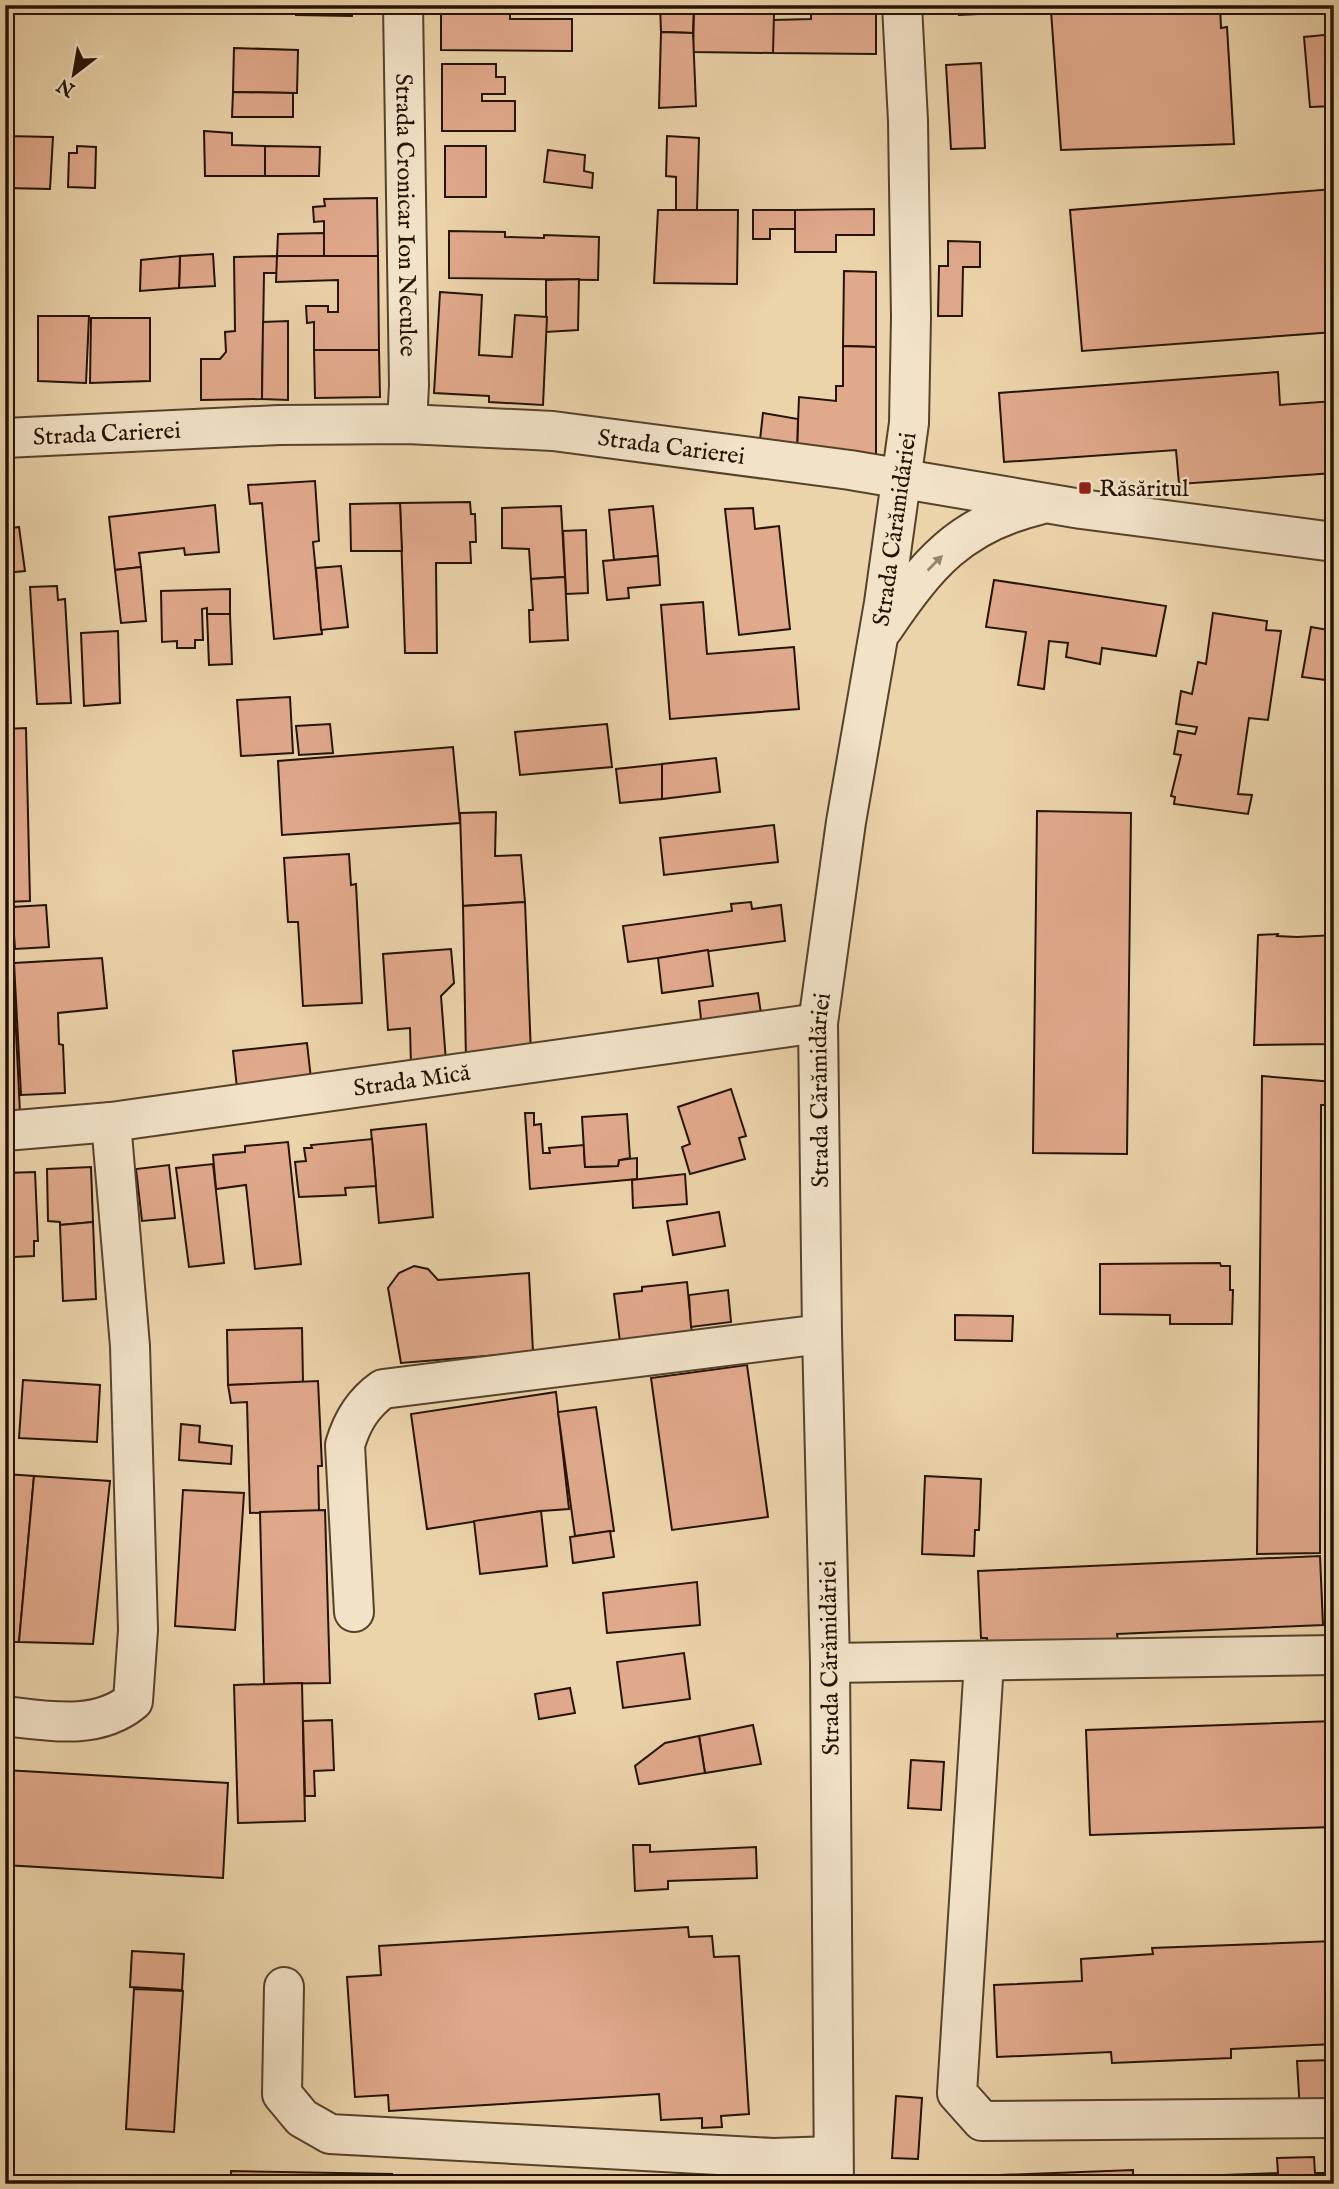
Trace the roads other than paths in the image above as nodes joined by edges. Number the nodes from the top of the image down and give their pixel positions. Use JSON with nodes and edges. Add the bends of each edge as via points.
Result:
{"nodes":[{"id":1,"x":403,"y":5,"type":"edge"},
{"id":2,"x":902,"y":5,"type":"edge"},
{"id":3,"x":407,"y":424,"type":"junction"},
{"id":4,"x":5,"y":438,"type":"edge"},
{"id":5,"x":903,"y":478,"type":"junction"},
{"id":6,"x":1044,"y":503,"type":"junction"},
{"id":7,"x":1334,"y":542,"type":"edge"},
{"id":8,"x":878,"y":636,"type":"junction"},
{"id":9,"x":818,"y":1023,"type":"junction"},
{"id":10,"x":111,"y":1122,"type":"junction"},
{"id":11,"x":5,"y":1131,"type":"edge"},
{"id":12,"x":822,"y":1334,"type":"junction"},
{"id":13,"x":354,"y":1612,"type":"dead end"},
{"id":14,"x":1334,"y":1655,"type":"edge"},
{"id":15,"x":984,"y":1662,"type":"junction"},
{"id":16,"x":830,"y":1663,"type":"junction"},
{"id":17,"x":5,"y":1716,"type":"edge"},
{"id":18,"x":284,"y":1987,"type":"dead end"},
{"id":19,"x":1334,"y":2118,"type":"edge"},
{"id":20,"x":834,"y":2170,"type":"edge"}],
"edges":[{"from":1,"to":3,"type":"street","name":"Strada Cronicar Ion Neculce"},
{"from":2,"to":5,"type":"street","name":"Strada Cărămidăriei","via":[[911,317]]},
{"from":3,"to":4,"type":"street","name":"Strada Carierei"},
{"from":3,"to":5,"type":"street","name":"Strada Carierei","via":[[553,431]]},
{"from":5,"to":6,"type":"street","name":"Strada Carierei"},
{"from":5,"to":8,"type":"street","name":"Strada Cărămidăriei"},
{"from":6,"to":7,"type":"street","name":"Strada Carierei"},
{"from":8,"to":6,"type":"street","one_way":true,"via":[[912,586],[956,541],[987,522]]},
{"from":8,"to":9,"type":"street","name":"Strada Cărămidăriei"},
{"from":9,"to":10,"type":"street","name":"Strada Mică"},
{"from":9,"to":12,"type":"street","name":"Strada Cărămidăriei"},
{"from":10,"to":11,"type":"street","name":"Strada Mică"},
{"from":10,"to":17,"type":"street","via":[[130,1346],[138,1630],[132,1701],[100,1719],[55,1722]]},
{"from":12,"to":13,"type":"street","via":[[383,1389],[366,1401],[345,1445]]},
{"from":12,"to":16,"type":"street","name":"Strada Cărămidăriei"},
{"from":14,"to":15,"type":"street"},
{"from":15,"to":16,"type":"street"},
{"from":15,"to":19,"type":"street","via":[[957,2093],[982,2121]]},
{"from":16,"to":20,"type":"street","name":"Strada Cărămidăriei"},
{"from":18,"to":20,"type":"street","via":[[282,2094],[302,2118],[330,2134],[773,2158]]}]}
